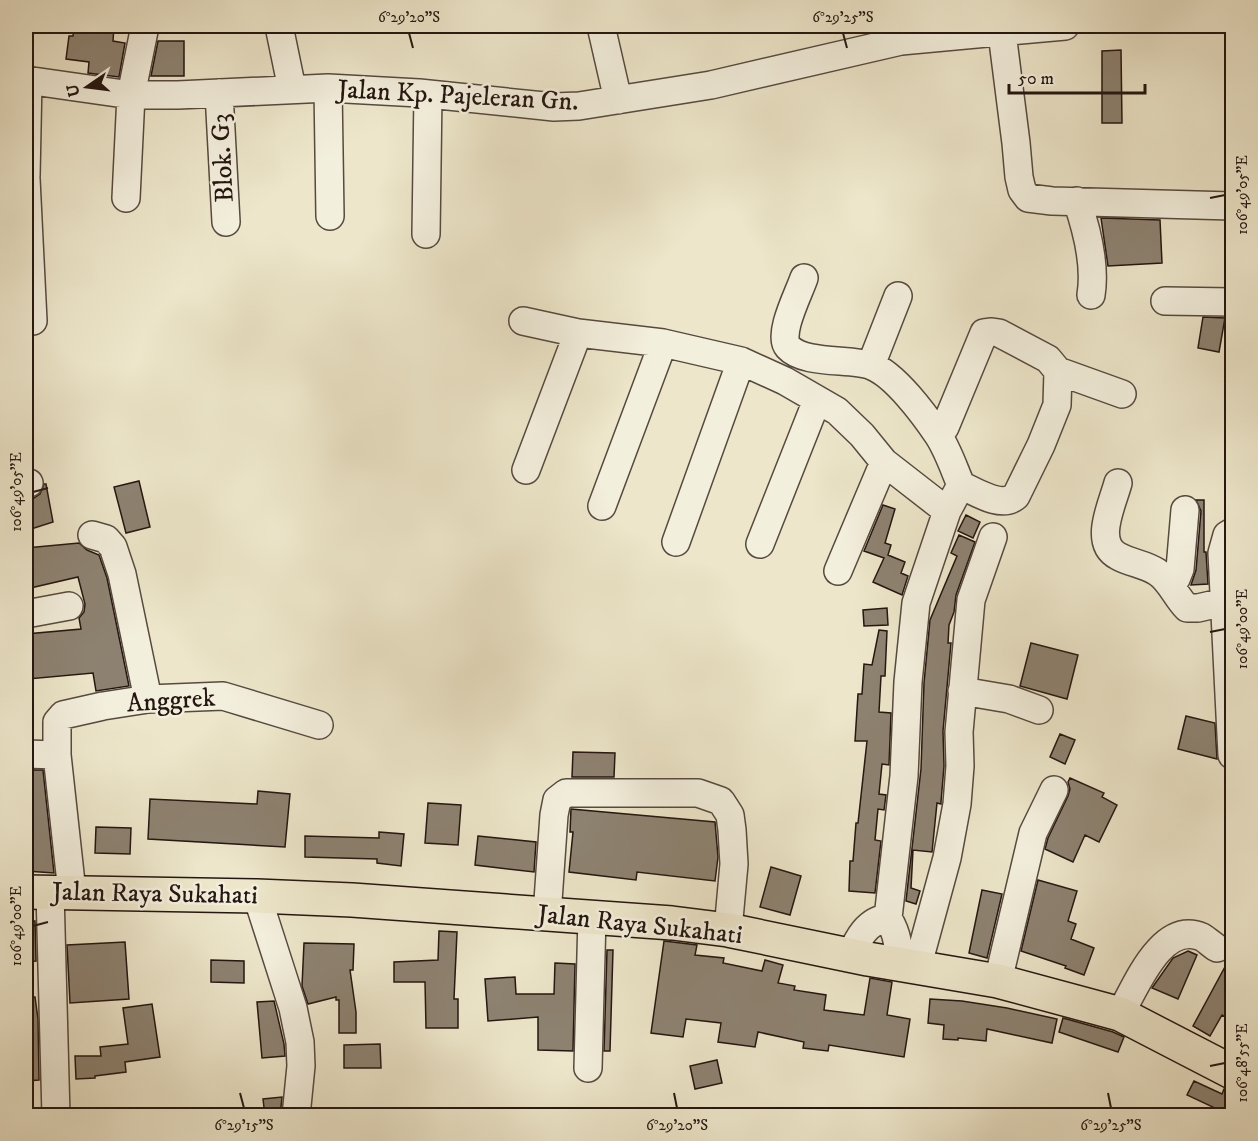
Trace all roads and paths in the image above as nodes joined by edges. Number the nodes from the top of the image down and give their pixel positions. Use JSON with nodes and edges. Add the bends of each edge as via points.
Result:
{"nodes":[{"id":1,"x":145,"y":26,"type":"edge"},
{"id":2,"x":279,"y":26,"type":"edge"},
{"id":3,"x":601,"y":26,"type":"edge"},
{"id":4,"x":1065,"y":26,"type":"edge"},
{"id":5,"x":900,"y":33,"type":"edge"},
{"id":6,"x":1002,"y":33,"type":"junction"},
{"id":7,"x":27,"y":80,"type":"edge"},
{"id":8,"x":328,"y":88,"type":"junction"},
{"id":9,"x":292,"y":89,"type":"junction"},
{"id":10,"x":219,"y":93,"type":"junction"},
{"id":11,"x":428,"y":94,"type":"junction"},
{"id":12,"x":131,"y":95,"type":"junction"},
{"id":13,"x":618,"y":100,"type":"junction"},
{"id":14,"x":26,"y":178,"type":"edge"},
{"id":15,"x":126,"y":198,"type":"dead end"},
{"id":16,"x":1077,"y":201,"type":"junction"},
{"id":17,"x":1233,"y":206,"type":"edge"},
{"id":18,"x":330,"y":216,"type":"dead end"},
{"id":19,"x":226,"y":222,"type":"dead end"},
{"id":20,"x":426,"y":234,"type":"dead end"},
{"id":21,"x":804,"y":278,"type":"dead end"},
{"id":22,"x":1091,"y":295,"type":"dead end"},
{"id":23,"x":898,"y":296,"type":"dead end"},
{"id":24,"x":1165,"y":301,"type":"dead end"},
{"id":25,"x":1233,"y":302,"type":"edge"},
{"id":26,"x":33,"y":321,"type":"dead end"},
{"id":27,"x":523,"y":321,"type":"dead end"},
{"id":28,"x":578,"y":333,"type":"junction"},
{"id":29,"x":663,"y":343,"type":"junction"},
{"id":30,"x":741,"y":361,"type":"junction"},
{"id":31,"x":871,"y":365,"type":"junction"},
{"id":32,"x":1058,"y":371,"type":"junction"},
{"id":33,"x":1122,"y":394,"type":"dead end"},
{"id":34,"x":817,"y":400,"type":"junction"},
{"id":35,"x":939,"y":436,"type":"junction"},
{"id":36,"x":884,"y":462,"type":"junction"},
{"id":37,"x":526,"y":470,"type":"dead end"},
{"id":38,"x":1118,"y":483,"type":"dead end"},
{"id":39,"x":961,"y":485,"type":"junction"},
{"id":40,"x":602,"y":506,"type":"dead end"},
{"id":41,"x":1185,"y":510,"type":"dead end"},
{"id":42,"x":947,"y":511,"type":"junction"},
{"id":43,"x":1233,"y":532,"type":"edge"},
{"id":44,"x":92,"y":535,"type":"dead end"},
{"id":45,"x":993,"y":537,"type":"dead end"},
{"id":46,"x":676,"y":542,"type":"dead end"},
{"id":47,"x":760,"y":544,"type":"dead end"},
{"id":48,"x":838,"y":571,"type":"dead end"},
{"id":49,"x":1169,"y":584,"type":"junction"},
{"id":50,"x":1224,"y":603,"type":"junction"},
{"id":51,"x":69,"y":606,"type":"dead end"},
{"id":52,"x":26,"y":614,"type":"edge"},
{"id":53,"x":962,"y":691,"type":"junction"},
{"id":54,"x":148,"y":699,"type":"junction"},
{"id":55,"x":1039,"y":710,"type":"dead end"},
{"id":56,"x":318,"y":724,"type":"dead end"},
{"id":57,"x":26,"y":754,"type":"edge"},
{"id":58,"x":57,"y":755,"type":"junction"},
{"id":59,"x":1233,"y":755,"type":"edge"},
{"id":60,"x":1054,"y":790,"type":"dead end"},
{"id":61,"x":49,"y":892,"type":"edge"},
{"id":62,"x":257,"y":896,"type":"junction"},
{"id":63,"x":547,"y":915,"type":"junction"},
{"id":64,"x":592,"y":917,"type":"junction"},
{"id":65,"x":888,"y":918,"type":"junction"},
{"id":66,"x":728,"y":930,"type":"junction"},
{"id":67,"x":1217,"y":948,"type":"dead end"},
{"id":68,"x":850,"y":956,"type":"junction"},
{"id":69,"x":907,"y":966,"type":"junction"},
{"id":70,"x":998,"y":981,"type":"junction"},
{"id":71,"x":1120,"y":1014,"type":"junction"},
{"id":72,"x":588,"y":1068,"type":"dead end"},
{"id":73,"x":1233,"y":1072,"type":"edge"},
{"id":74,"x":56,"y":1116,"type":"edge"},
{"id":75,"x":296,"y":1116,"type":"edge"}],
"edges":[{"from":1,"to":12,"type":"street"},
{"from":2,"to":9,"type":"street"},
{"from":3,"to":13,"type":"street"},
{"from":4,"to":6,"type":"street","name":"Jalan Kp. Pajeleran Gn."},
{"from":5,"to":6,"type":"street","name":"Jalan Kp. Pajeleran Gn."},
{"from":5,"to":13,"type":"street","name":"Jalan Kp. Pajeleran Gn.","via":[[732,80]]},
{"from":6,"to":16,"type":"street","via":[[1022,189],[1028,198]]},
{"from":7,"to":12,"type":"street","name":"Jalan Kp. Pajeleran Gn."},
{"from":7,"to":14,"type":"street"},
{"from":8,"to":9,"type":"street","name":"Jalan Kp. Pajeleran Gn."},
{"from":8,"to":11,"type":"street","name":"Jalan Kp. Pajeleran Gn."},
{"from":8,"to":18,"type":"street"},
{"from":9,"to":10,"type":"street","name":"Jalan Kp. Pajeleran Gn."},
{"from":10,"to":12,"type":"street","name":"Jalan Kp. Pajeleran Gn."},
{"from":10,"to":19,"type":"street","name":"Blok. G3"},
{"from":11,"to":13,"type":"street","name":"Jalan Kp. Pajeleran Gn.","via":[[554,107]]},
{"from":11,"to":20,"type":"street"},
{"from":12,"to":15,"type":"street"},
{"from":14,"to":26,"type":"street"},
{"from":16,"to":17,"type":"street"},
{"from":16,"to":22,"type":"street","via":[[1092,267]]},
{"from":21,"to":31,"type":"street","via":[[785,328],[783,337],[788,347],[797,354]]},
{"from":23,"to":31,"type":"street"},
{"from":24,"to":25,"type":"street"},
{"from":27,"to":28,"type":"street"},
{"from":28,"to":29,"type":"street"},
{"from":28,"to":37,"type":"street"},
{"from":29,"to":30,"type":"street"},
{"from":29,"to":40,"type":"street"},
{"from":30,"to":34,"type":"street"},
{"from":30,"to":46,"type":"street"},
{"from":31,"to":35,"type":"street","via":[[905,392]]},
{"from":32,"to":33,"type":"street"},
{"from":32,"to":35,"type":"street","via":[[1035,351],[999,333],[984,333]]},
{"from":32,"to":39,"type":"street","via":[[1057,405],[1016,496],[1004,502]]},
{"from":34,"to":36,"type":"street","via":[[837,411]]},
{"from":34,"to":47,"type":"street"},
{"from":35,"to":39,"type":"street"},
{"from":36,"to":42,"type":"street"},
{"from":36,"to":48,"type":"street"},
{"from":38,"to":49,"type":"street","via":[[1104,536],[1106,545],[1119,556],[1159,573]]},
{"from":39,"to":42,"type":"street"},
{"from":41,"to":49,"type":"street","via":[[1180,568]]},
{"from":42,"to":65,"type":"street","via":[[916,603]]},
{"from":43,"to":50,"type":"street","via":[[1227,535],[1221,553]]},
{"from":44,"to":54,"type":"street","via":[[113,546]]},
{"from":45,"to":53,"type":"street","via":[[971,600]]},
{"from":49,"to":50,"type":"street","via":[[1187,608]]},
{"from":50,"to":59,"type":"street"},
{"from":51,"to":52,"type":"street"},
{"from":53,"to":55,"type":"street","via":[[1009,699]]},
{"from":53,"to":69,"type":"street","via":[[957,804],[947,858]]},
{"from":54,"to":56,"type":"street","name":"Anggrek","via":[[223,696]]},
{"from":54,"to":58,"type":"street","name":"Anggrek","via":[[63,715],[57,722]]},
{"from":57,"to":58,"type":"street"},
{"from":58,"to":61,"type":"street","name":"Anggrek"},
{"from":60,"to":70,"type":"street","via":[[1033,833]]},
{"from":61,"to":62,"type":"main road","name":"Jalan Raya Sukahati"},
{"from":61,"to":74,"type":"street","name":"Anggrek"},
{"from":62,"to":63,"type":"main road","name":"Jalan Raya Sukahati"},
{"from":62,"to":75,"type":"street","via":[[300,1042]]},
{"from":63,"to":64,"type":"main road","name":"Jalan Raya Sukahati"},
{"from":63,"to":66,"type":"street","via":[[557,800],[566,793],[698,793],[721,801],[730,815],[734,864]]},
{"from":64,"to":66,"type":"main road","name":"Jalan Raya Sukahati"},
{"from":64,"to":72,"type":"street"},
{"from":65,"to":68,"type":"street","via":[[870,924]]},
{"from":65,"to":69,"type":"street"},
{"from":66,"to":68,"type":"main road","name":"Jalan Raya Sukahati"},
{"from":67,"to":71,"type":"street","via":[[1201,937],[1174,937],[1161,946]]},
{"from":68,"to":69,"type":"main road","name":"Jalan Raya Sukahati"},
{"from":69,"to":70,"type":"main road","name":"Jalan Raya Sukahati"},
{"from":70,"to":71,"type":"main road","name":"Jalan Raya Sukahati"},
{"from":71,"to":73,"type":"main road","name":"Jalan Raya Sukahati"}]}
